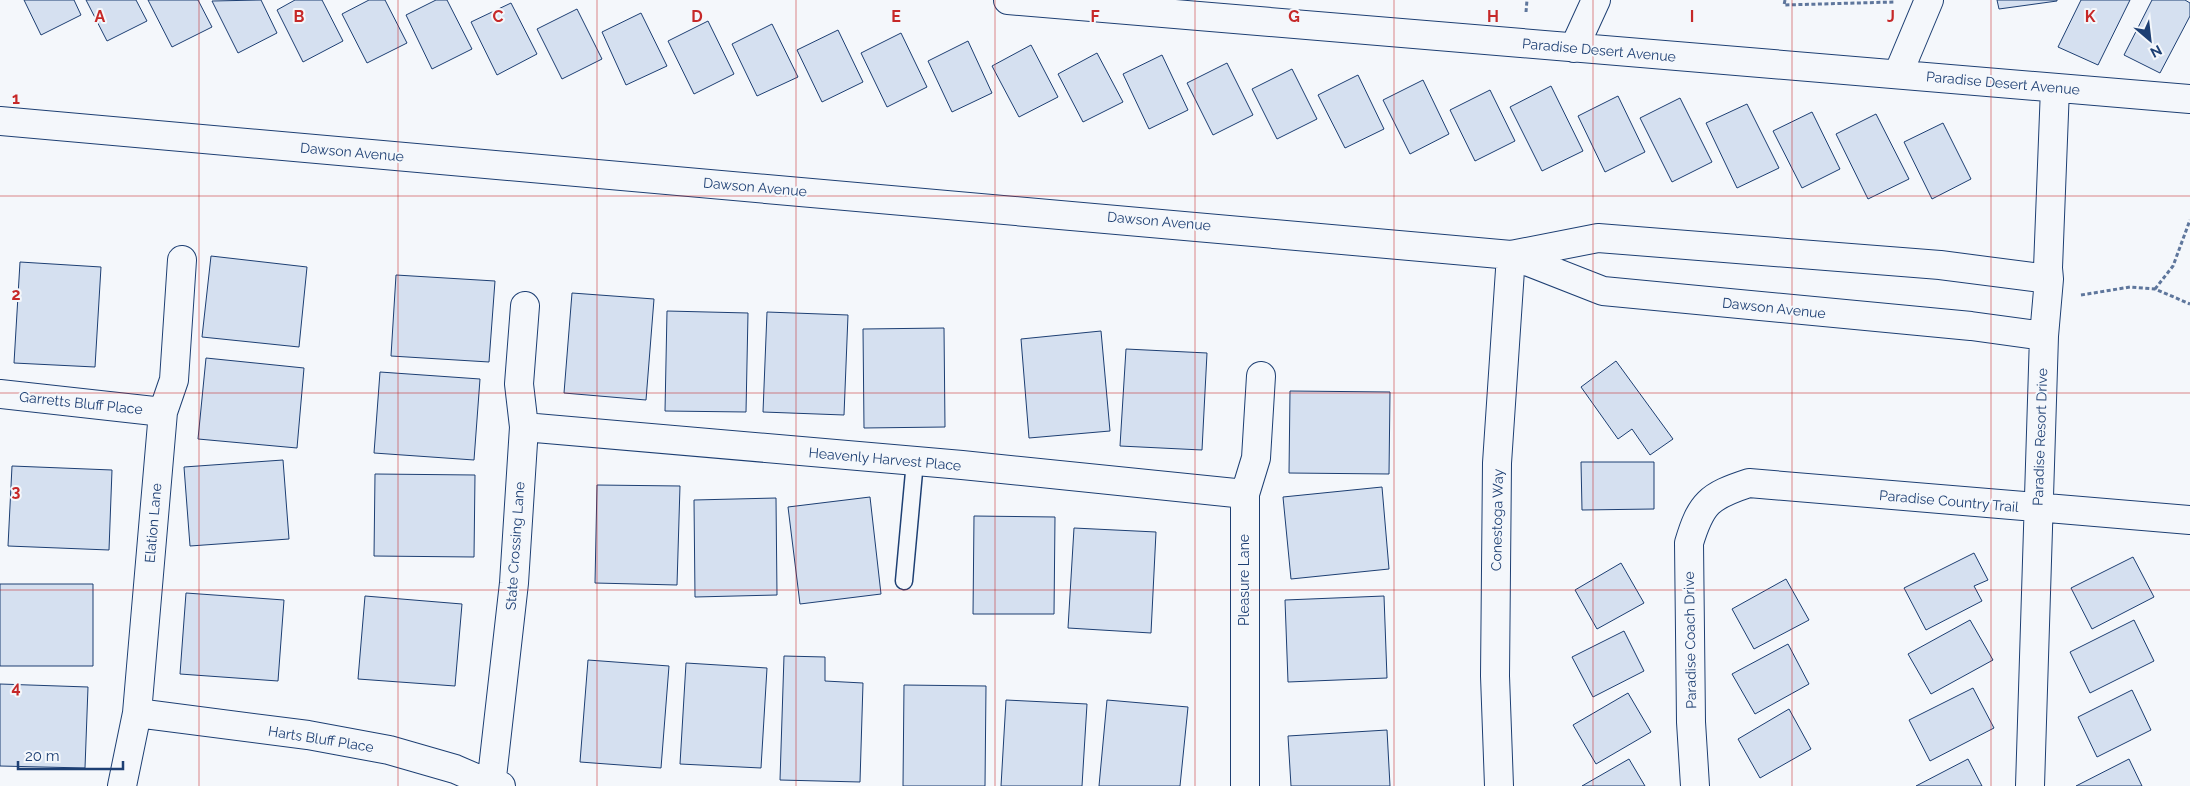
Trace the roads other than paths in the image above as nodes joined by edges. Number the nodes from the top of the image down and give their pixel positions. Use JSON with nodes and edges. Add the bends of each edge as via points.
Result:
{"nodes":[{"id":1,"x":1008,"y":0,"type":"edge"},
{"id":2,"x":1596,"y":0,"type":"edge"},
{"id":3,"x":1929,"y":0,"type":"edge"},
{"id":4,"x":1254,"y":10,"type":"edge"},
{"id":5,"x":1574,"y":48,"type":"junction"},
{"id":6,"x":1898,"y":74,"type":"junction"},
{"id":7,"x":2055,"y":88,"type":"junction"},
{"id":8,"x":2190,"y":99,"type":"edge"},
{"id":9,"x":0,"y":121,"type":"edge"},
{"id":10,"x":1511,"y":255,"type":"junction"},
{"id":11,"x":182,"y":260,"type":"dead end"},
{"id":12,"x":2049,"y":279,"type":"junction"},
{"id":13,"x":525,"y":306,"type":"dead end"},
{"id":14,"x":2044,"y":336,"type":"junction"},
{"id":15,"x":1261,"y":376,"type":"dead end"},
{"id":16,"x":0,"y":394,"type":"edge"},
{"id":17,"x":163,"y":412,"type":"junction"},
{"id":18,"x":524,"y":427,"type":"junction"},
{"id":19,"x":915,"y":461,"type":"junction"},
{"id":20,"x":1245,"y":494,"type":"junction"},
{"id":21,"x":1711,"y":499,"type":"joint"},
{"id":22,"x":2038,"y":508,"type":"junction"},
{"id":23,"x":2190,"y":520,"type":"edge"},
{"id":24,"x":904,"y":581,"type":"dead end"},
{"id":25,"x":136,"y":713,"type":"junction"},
{"id":26,"x":122,"y":786,"type":"edge"},
{"id":27,"x":495,"y":786,"type":"edge"},
{"id":28,"x":1245,"y":786,"type":"edge"},
{"id":29,"x":1498,"y":786,"type":"edge"},
{"id":30,"x":1694,"y":786,"type":"edge"},
{"id":31,"x":2030,"y":786,"type":"edge"}],
"edges":[{"from":1,"to":4,"type":"street","name":"Paradise Desert Avenue"},
{"from":2,"to":5,"type":"street"},
{"from":3,"to":6,"type":"street"},
{"from":4,"to":5,"type":"street","name":"Paradise Desert Avenue"},
{"from":5,"to":6,"type":"street","name":"Paradise Desert Avenue"},
{"from":6,"to":7,"type":"street","name":"Paradise Desert Avenue"},
{"from":7,"to":8,"type":"street","name":"Paradise Desert Avenue"},
{"from":7,"to":12,"type":"street","name":"Paradise Resort Drive"},
{"from":9,"to":10,"type":"street","name":"Dawson Avenue","via":[[1144,219]]},
{"from":10,"to":12,"type":"street","name":"Dawson Avenue","via":[[1598,238],[1940,265]]},
{"from":10,"to":14,"type":"street","name":"Dawson Avenue","via":[[1603,291],[1971,326]]},
{"from":10,"to":29,"type":"street","name":"Conestoga Way","via":[[1497,463],[1495,676]]},
{"from":11,"to":17,"type":"street","name":"Elation Lane","via":[[174,380]]},
{"from":12,"to":14,"type":"street","name":"Paradise Resort Drive"},
{"from":13,"to":18,"type":"street","name":"State Crossing Lane","via":[[519,384]]},
{"from":14,"to":22,"type":"street","name":"Paradise Resort Drive"},
{"from":15,"to":20,"type":"street","name":"Pleasure Lane","via":[[1256,458]]},
{"from":16,"to":17,"type":"street","name":"Garretts Bluff Place"},
{"from":17,"to":25,"type":"street","name":"Elation Lane"},
{"from":18,"to":19,"type":"street","name":"Heavenly Harvest Place"},
{"from":18,"to":27,"type":"street","name":"State Crossing Lane","via":[[514,583]]},
{"from":19,"to":20,"type":"street","name":"Heavenly Harvest Place"},
{"from":19,"to":24,"type":"lane"},
{"from":20,"to":28,"type":"street","name":"Pleasure Lane"},
{"from":21,"to":22,"type":"street","name":"Paradise Country Trail","via":[[1749,483]]},
{"from":21,"to":30,"type":"street","name":"Paradise Coach Drive","via":[[1696,519],[1689,544]]},
{"from":22,"to":23,"type":"street","name":"Paradise Country Trail"},
{"from":22,"to":31,"type":"street","name":"Paradise Resort Drive"},
{"from":25,"to":26,"type":"street","name":"Elation Lane"},
{"from":25,"to":27,"type":"street","name":"Harts Bluff Place","via":[[308,735],[389,750],[455,769]]}]}
